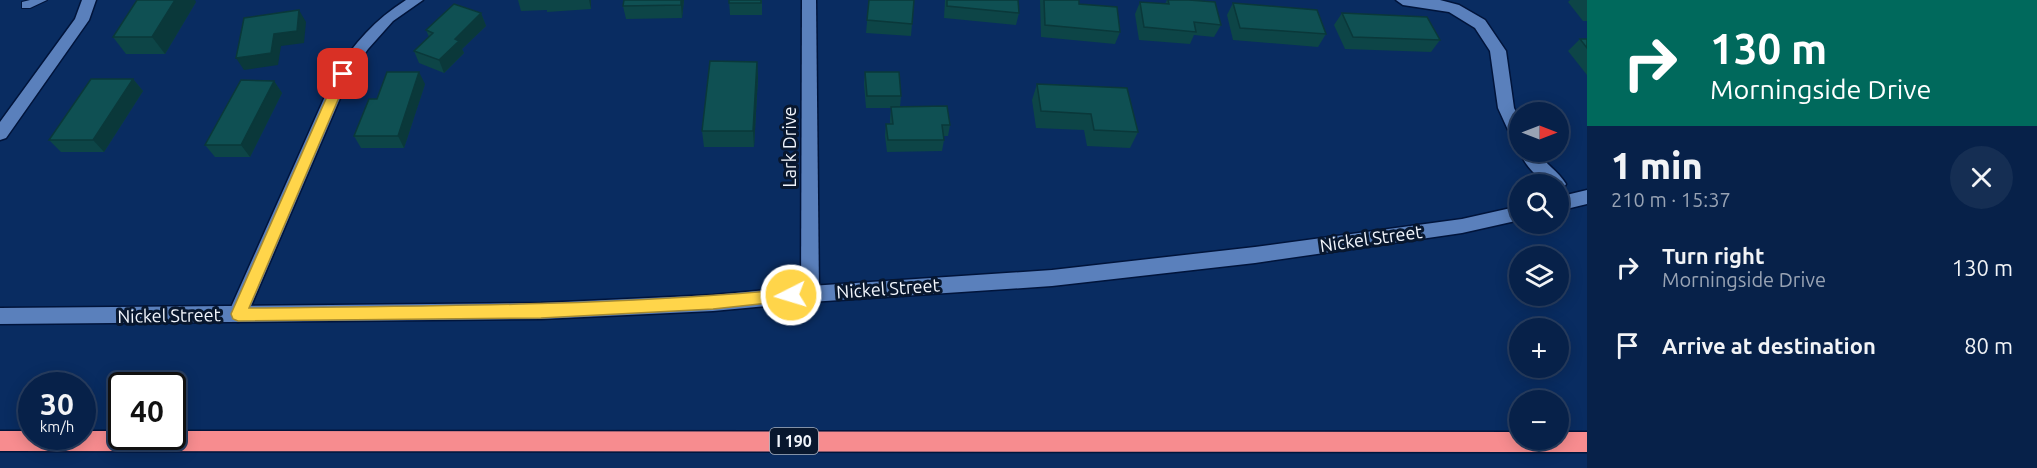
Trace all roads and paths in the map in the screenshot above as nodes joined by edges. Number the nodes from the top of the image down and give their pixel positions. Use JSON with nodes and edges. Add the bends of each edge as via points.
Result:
{"nodes":[{"id":1,"x":42,"y":0,"type":"edge"},
{"id":2,"x":89,"y":0,"type":"edge"},
{"id":3,"x":416,"y":0,"type":"edge"},
{"id":4,"x":809,"y":0,"type":"edge"},
{"id":5,"x":1403,"y":0,"type":"edge"},
{"id":6,"x":26,"y":5,"type":"dead end"},
{"id":7,"x":1509,"y":115,"type":"edge"},
{"id":8,"x":0,"y":134,"type":"edge"},
{"id":9,"x":1534,"y":162,"type":"edge"},
{"id":10,"x":1546,"y":174,"type":"edge"},
{"id":11,"x":1509,"y":215,"type":"edge"},
{"id":12,"x":810,"y":294,"type":"junction"},
{"id":13,"x":238,"y":314,"type":"junction"},
{"id":14,"x":0,"y":316,"type":"edge"},
{"id":15,"x":0,"y":441,"type":"edge"},
{"id":16,"x":1587,"y":442,"type":"edge"}],
"edges":[{"from":1,"to":6,"type":"lane"},
{"from":2,"to":8,"type":"street","via":[[82,20]]},
{"from":3,"to":13,"type":"street","via":[[388,18],[343,74]]},
{"from":4,"to":12,"type":"street","name":"Lark Drive"},
{"from":5,"to":7,"type":"street","via":[[1454,8],[1480,24],[1498,51]]},
{"from":9,"to":10,"type":"street"},
{"from":11,"to":12,"type":"street","name":"Nickel Street","via":[[1462,226],[1243,256],[1052,278]]},
{"from":12,"to":13,"type":"street","name":"Nickel Street","via":[[541,311]]},
{"from":13,"to":14,"type":"street","name":"Nickel Street"},
{"from":15,"to":16,"type":"highway","number":"I 190"}]}
